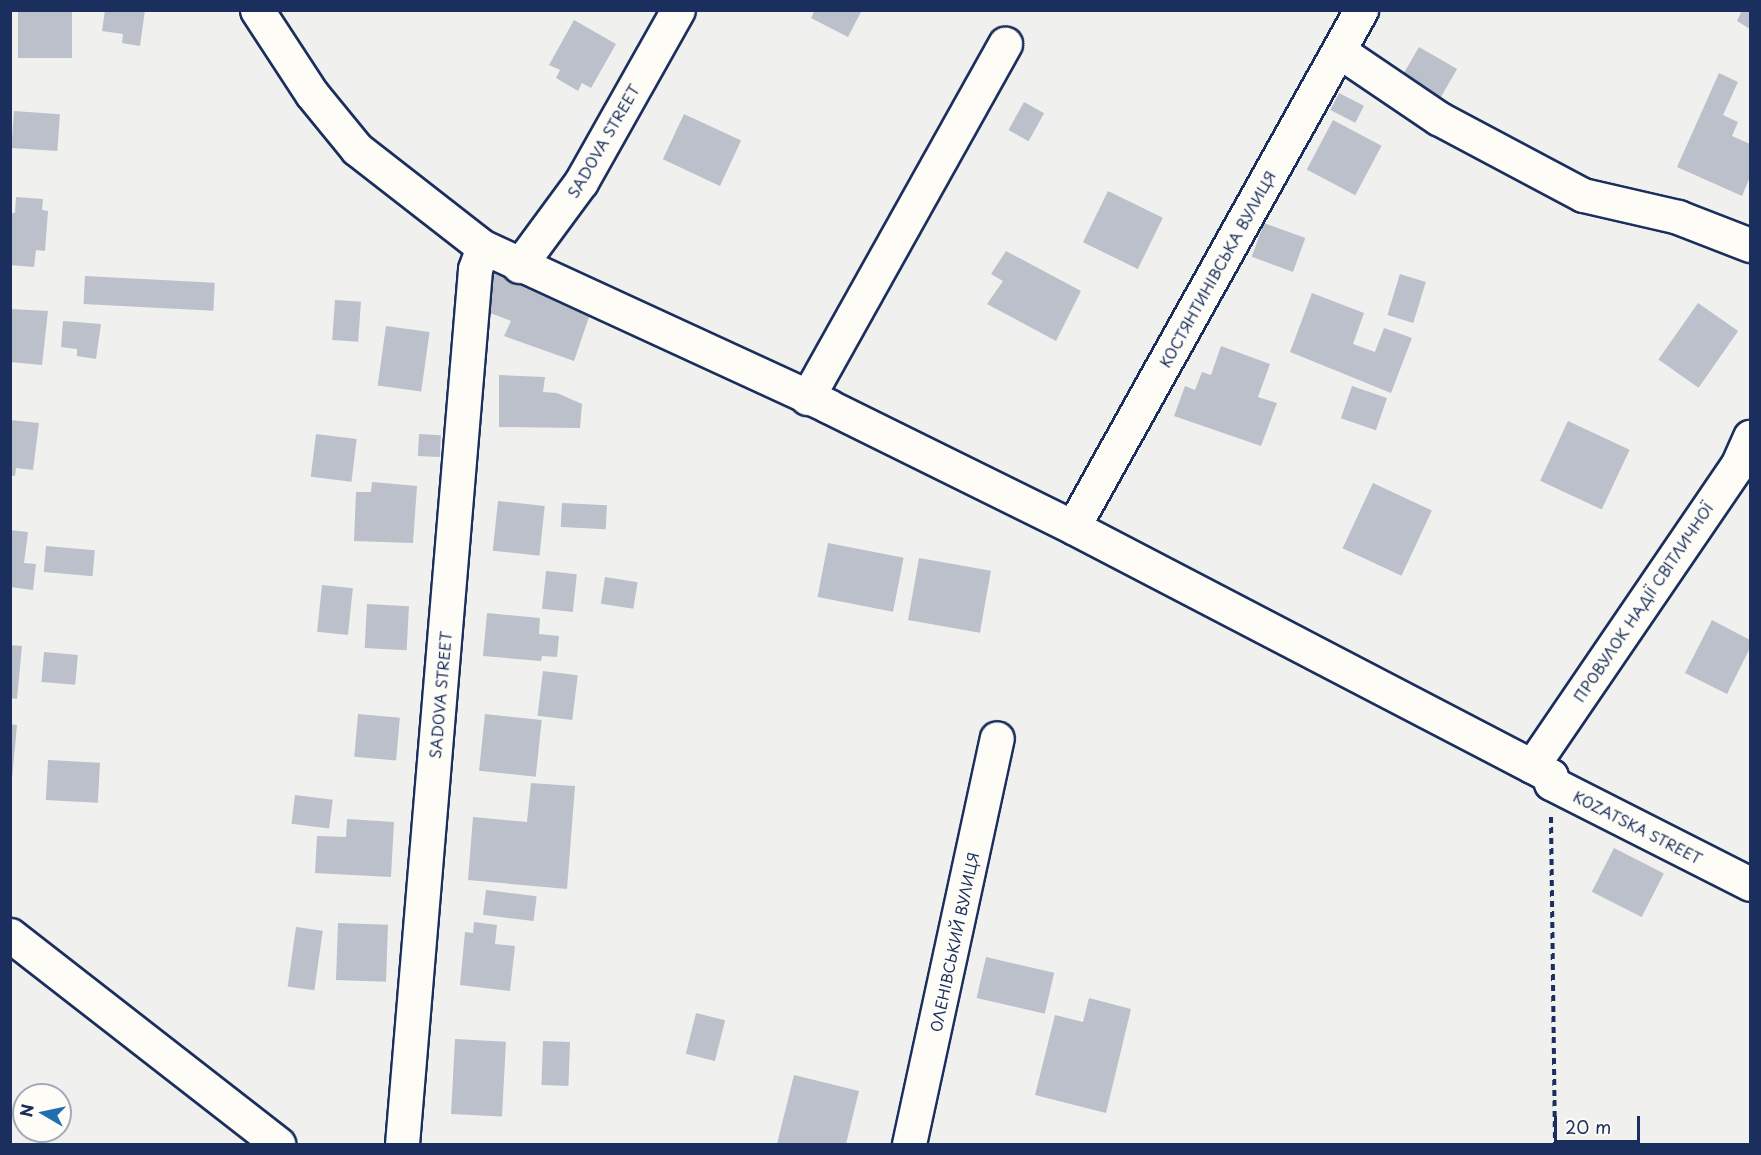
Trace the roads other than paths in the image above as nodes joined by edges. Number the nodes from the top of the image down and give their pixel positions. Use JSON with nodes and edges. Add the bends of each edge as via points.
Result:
{"nodes":[{"id":1,"x":257,"y":10,"type":"edge"},
{"id":2,"x":678,"y":10,"type":"edge"},
{"id":3,"x":1361,"y":10,"type":"edge"},
{"id":4,"x":1005,"y":44,"type":"dead end"},
{"id":5,"x":1339,"y":51,"type":"junction"},
{"id":6,"x":1750,"y":245,"type":"edge"},
{"id":7,"x":483,"y":247,"type":"junction"},
{"id":8,"x":519,"y":266,"type":"junction"},
{"id":9,"x":807,"y":398,"type":"junction"},
{"id":10,"x":1750,"y":437,"type":"edge"},
{"id":11,"x":1744,"y":470,"type":"edge"},
{"id":12,"x":1074,"y":527,"type":"junction"},
{"id":13,"x":997,"y":738,"type":"dead end"},
{"id":14,"x":1541,"y":775,"type":"junction"},
{"id":15,"x":1750,"y":884,"type":"edge"},
{"id":16,"x":10,"y":935,"type":"edge"},
{"id":17,"x":278,"y":1144,"type":"edge"},
{"id":18,"x":402,"y":1144,"type":"edge"},
{"id":19,"x":909,"y":1144,"type":"edge"}],
"edges":[{"from":1,"to":7,"type":"street","name":"KOZATSKA STREET","via":[[312,94],[357,149]]},
{"from":2,"to":8,"type":"street","name":"SADOVA STREET","via":[[581,182]]},
{"from":3,"to":5,"type":"street","name":"КОСТЯНТИНІВСЬКА ВУЛИЦЯ"},
{"from":4,"to":9,"type":"street"},
{"from":5,"to":6,"type":"street","via":[[1438,118],[1583,195],[1678,217]]},
{"from":5,"to":12,"type":"street","name":"КОСТЯНТИНІВСЬКА ВУЛИЦЯ"},
{"from":7,"to":8,"type":"street","name":"KOZATSKA STREET"},
{"from":7,"to":18,"type":"street","name":"SADOVA STREET","via":[[475,269]]},
{"from":8,"to":9,"type":"street","name":"KOZATSKA STREET"},
{"from":9,"to":12,"type":"street","name":"KOZATSKA STREET"},
{"from":10,"to":11,"type":"street","name":"ПРОВУЛОК НАДІЇ СВІТЛИЧНОЇ"},
{"from":11,"to":14,"type":"street","name":"ПРОВУЛОК НАДІЇ СВІТЛИЧНОЇ"},
{"from":12,"to":14,"type":"street","name":"KOZATSKA STREET"},
{"from":13,"to":19,"type":"street","name":"ОЛЕНІВСЬКИЙ ВУЛИЦЯ"},
{"from":14,"to":15,"type":"street","name":"KOZATSKA STREET"},
{"from":16,"to":17,"type":"street"}]}
